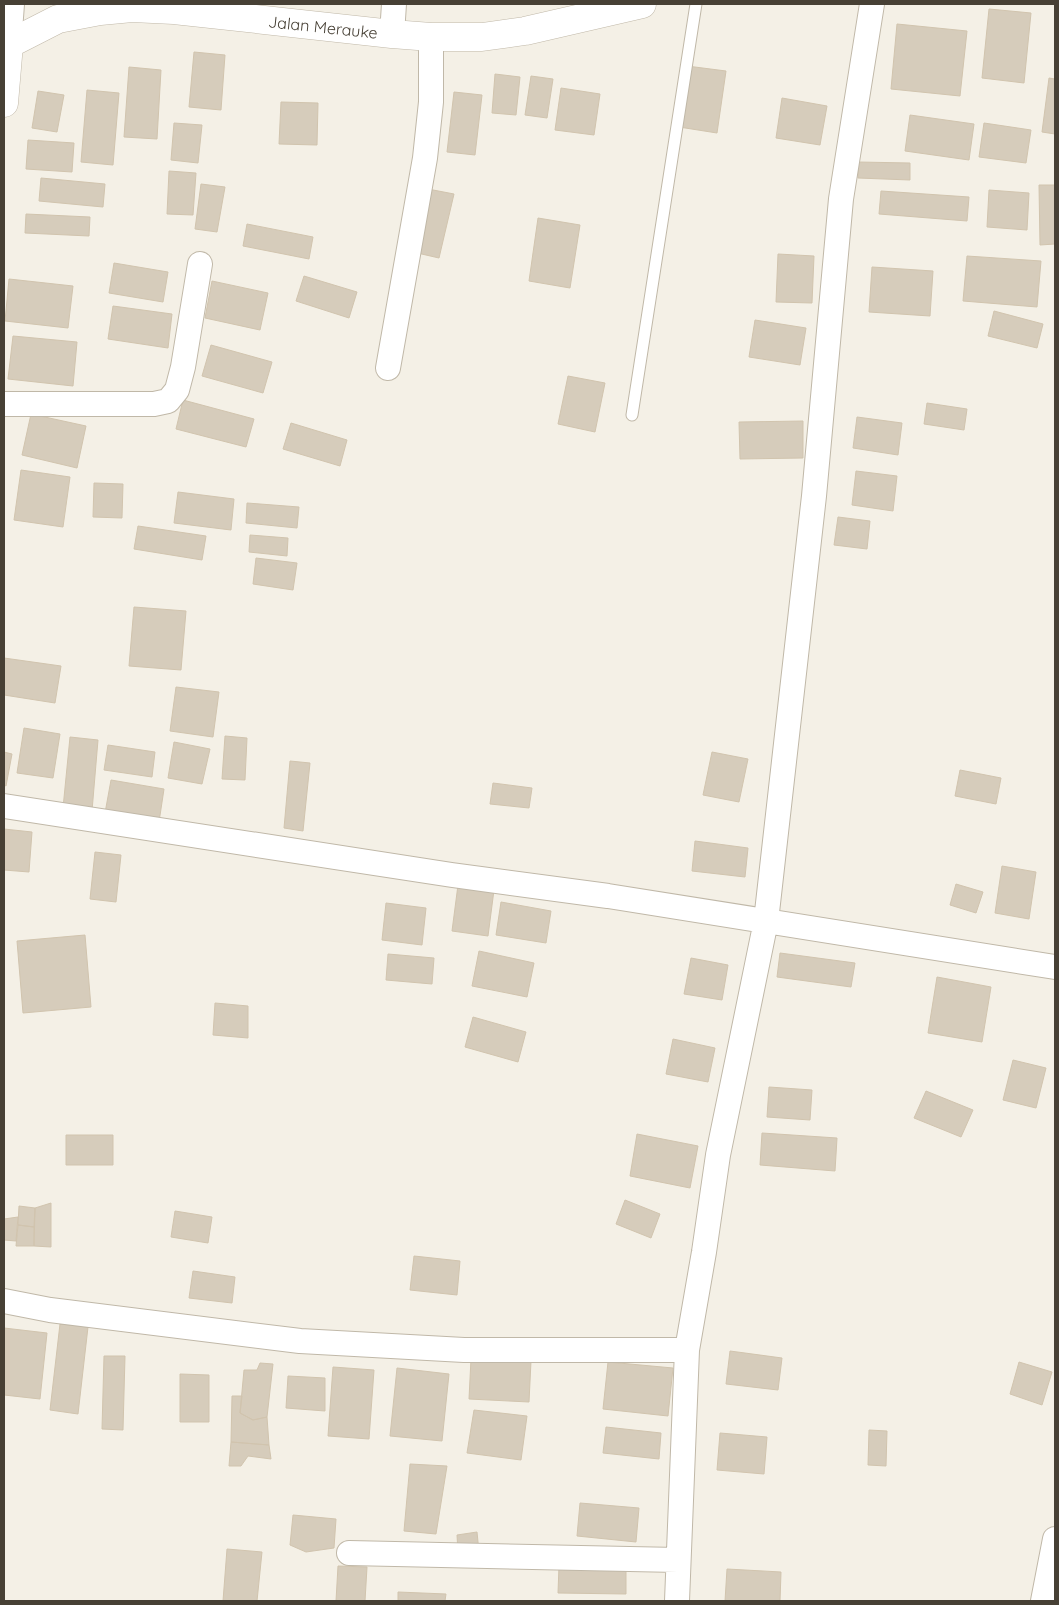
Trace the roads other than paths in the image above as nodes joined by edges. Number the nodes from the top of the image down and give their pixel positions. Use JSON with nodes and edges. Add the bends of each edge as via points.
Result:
{"nodes":[{"id":1,"x":12,"y":4,"type":"edge"},
{"id":2,"x":394,"y":4,"type":"edge"},
{"id":3,"x":642,"y":4,"type":"edge"},
{"id":4,"x":696,"y":4,"type":"edge"},
{"id":5,"x":872,"y":4,"type":"edge"},
{"id":6,"x":392,"y":34,"type":"junction"},
{"id":7,"x":431,"y":37,"type":"junction"},
{"id":8,"x":9,"y":44,"type":"junction"},
{"id":9,"x":4,"y":102,"type":"edge"},
{"id":10,"x":200,"y":264,"type":"dead end"},
{"id":11,"x":388,"y":368,"type":"dead end"},
{"id":12,"x":4,"y":404,"type":"edge"},
{"id":13,"x":632,"y":415,"type":"dead end"},
{"id":14,"x":4,"y":806,"type":"edge"},
{"id":15,"x":766,"y":921,"type":"junction"},
{"id":16,"x":1055,"y":966,"type":"edge"},
{"id":17,"x":4,"y":1301,"type":"edge"},
{"id":18,"x":687,"y":1350,"type":"junction"},
{"id":19,"x":1055,"y":1539,"type":"edge"},
{"id":20,"x":349,"y":1553,"type":"dead end"},
{"id":21,"x":678,"y":1560,"type":"junction"},
{"id":22,"x":677,"y":1601,"type":"edge"},
{"id":23,"x":1043,"y":1601,"type":"edge"}],
"edges":[{"from":1,"to":8,"type":"street"},
{"from":2,"to":6,"type":"street"},
{"from":3,"to":7,"type":"street","name":"Jalan Merauke","via":[[525,31],[482,37]]},
{"from":4,"to":13,"type":"lane"},
{"from":5,"to":15,"type":"street","via":[[842,199],[814,496]]},
{"from":6,"to":7,"type":"street","name":"Jalan Merauke"},
{"from":6,"to":8,"type":"street","name":"Jalan Merauke","via":[[132,8],[58,19]]},
{"from":7,"to":11,"type":"street","via":[[431,102],[425,158]]},
{"from":8,"to":9,"type":"street"},
{"from":10,"to":12,"type":"street","via":[[183,367],[176,390],[168,401],[154,404]]},
{"from":14,"to":15,"type":"street"},
{"from":15,"to":16,"type":"street"},
{"from":15,"to":18,"type":"street","via":[[718,1155]]},
{"from":17,"to":18,"type":"street","via":[[50,1310],[300,1341],[464,1350]]},
{"from":18,"to":21,"type":"street"},
{"from":19,"to":23,"type":"street"},
{"from":20,"to":21,"type":"street"},
{"from":21,"to":22,"type":"street"}]}
